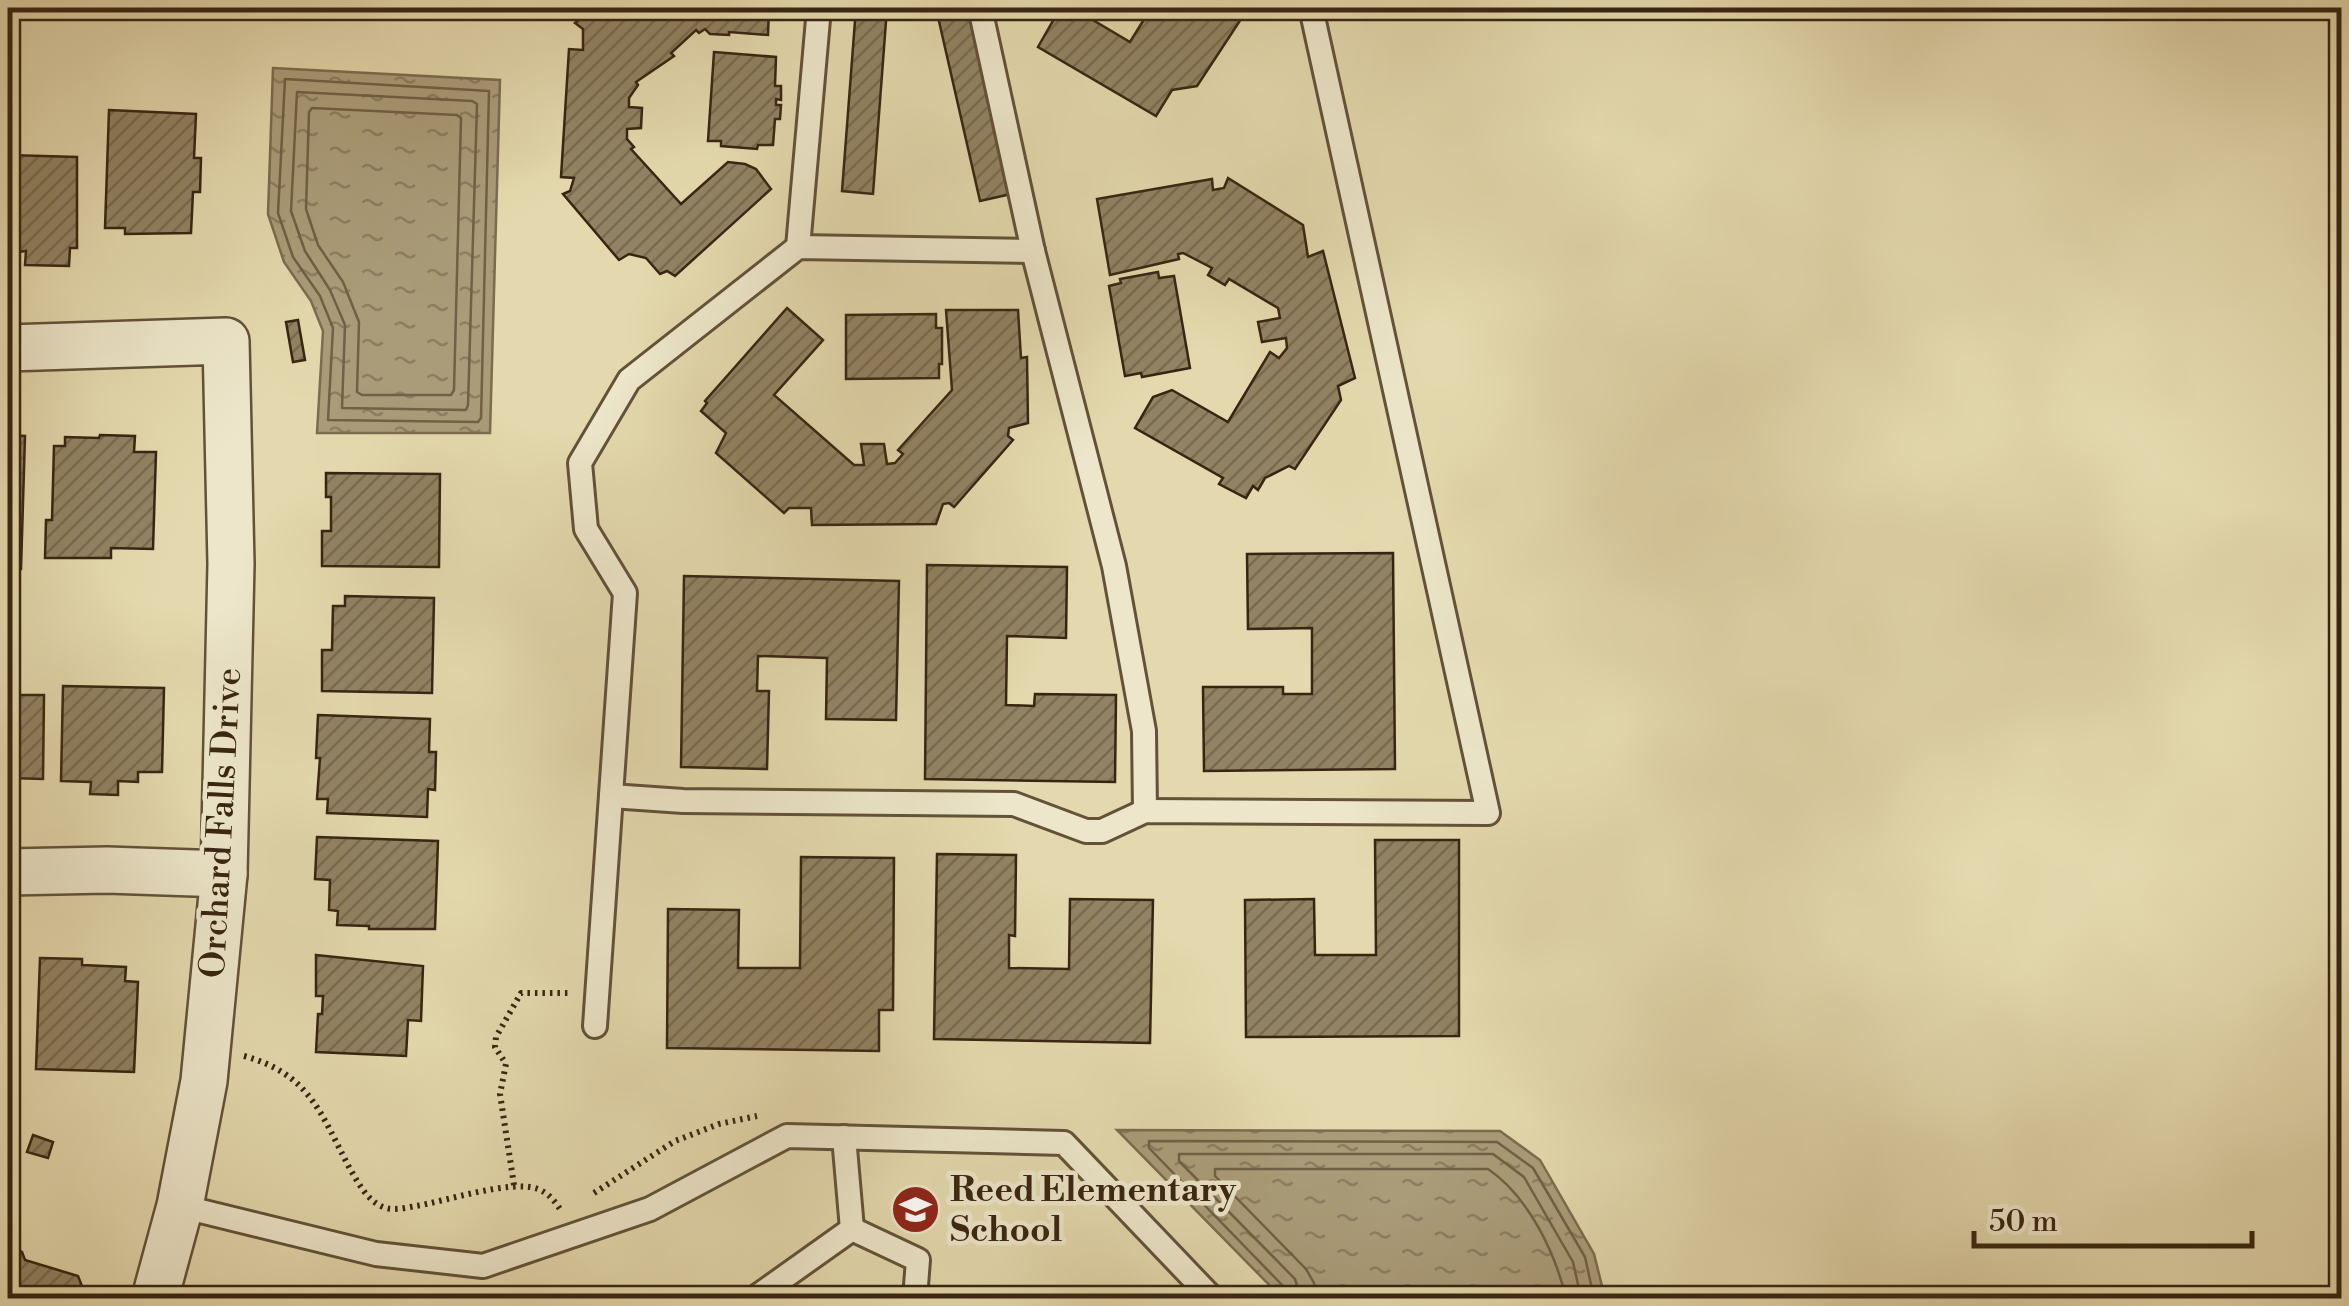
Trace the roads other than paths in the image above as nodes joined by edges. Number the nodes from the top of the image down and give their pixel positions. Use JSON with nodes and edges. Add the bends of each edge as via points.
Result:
{"nodes":[{"id":1,"x":819,"y":8,"type":"edge"},
{"id":2,"x":980,"y":8,"type":"edge"},
{"id":3,"x":1310,"y":8,"type":"edge"},
{"id":4,"x":798,"y":247,"type":"junction"},
{"id":5,"x":1033,"y":250,"type":"junction"},
{"id":6,"x":8,"y":348,"type":"edge"},
{"id":7,"x":611,"y":796,"type":"junction"},
{"id":8,"x":1145,"y":811,"type":"junction"},
{"id":9,"x":8,"y":872,"type":"edge"},
{"id":10,"x":224,"y":874,"type":"junction"},
{"id":11,"x":595,"y":1026,"type":"dead end"},
{"id":12,"x":844,"y":1137,"type":"junction"},
{"id":13,"x":180,"y":1206,"type":"junction"},
{"id":14,"x":852,"y":1230,"type":"junction"},
{"id":15,"x":156,"y":1298,"type":"edge"},
{"id":16,"x":755,"y":1298,"type":"edge"},
{"id":17,"x":915,"y":1298,"type":"edge"},
{"id":18,"x":1212,"y":1298,"type":"edge"}],
"edges":[{"from":1,"to":4,"type":"lane"},
{"from":2,"to":5,"type":"lane"},
{"from":3,"to":8,"type":"lane","via":[[1488,814]]},
{"from":4,"to":5,"type":"lane"},
{"from":4,"to":7,"type":"lane","via":[[629,380],[580,463],[586,528],[625,593]]},
{"from":5,"to":8,"type":"lane","via":[[1114,566],[1144,731]]},
{"from":6,"to":10,"type":"street","name":"Orchard Falls Drive","via":[[226,341],[231,564]]},
{"from":7,"to":8,"type":"lane","via":[[1014,804],[1102,832]]},
{"from":7,"to":11,"type":"lane"},
{"from":9,"to":10,"type":"street"},
{"from":10,"to":13,"type":"street","name":"Orchard Falls Drive","via":[[204,1081]]},
{"from":12,"to":13,"type":"lane","via":[[788,1136],[650,1209],[483,1266],[376,1254]]},
{"from":12,"to":14,"type":"lane"},
{"from":12,"to":18,"type":"lane","via":[[1064,1143]]},
{"from":13,"to":15,"type":"street","name":"Orchard Falls Drive"},
{"from":14,"to":16,"type":"lane"},
{"from":14,"to":17,"type":"lane","via":[[918,1260]]}]}
